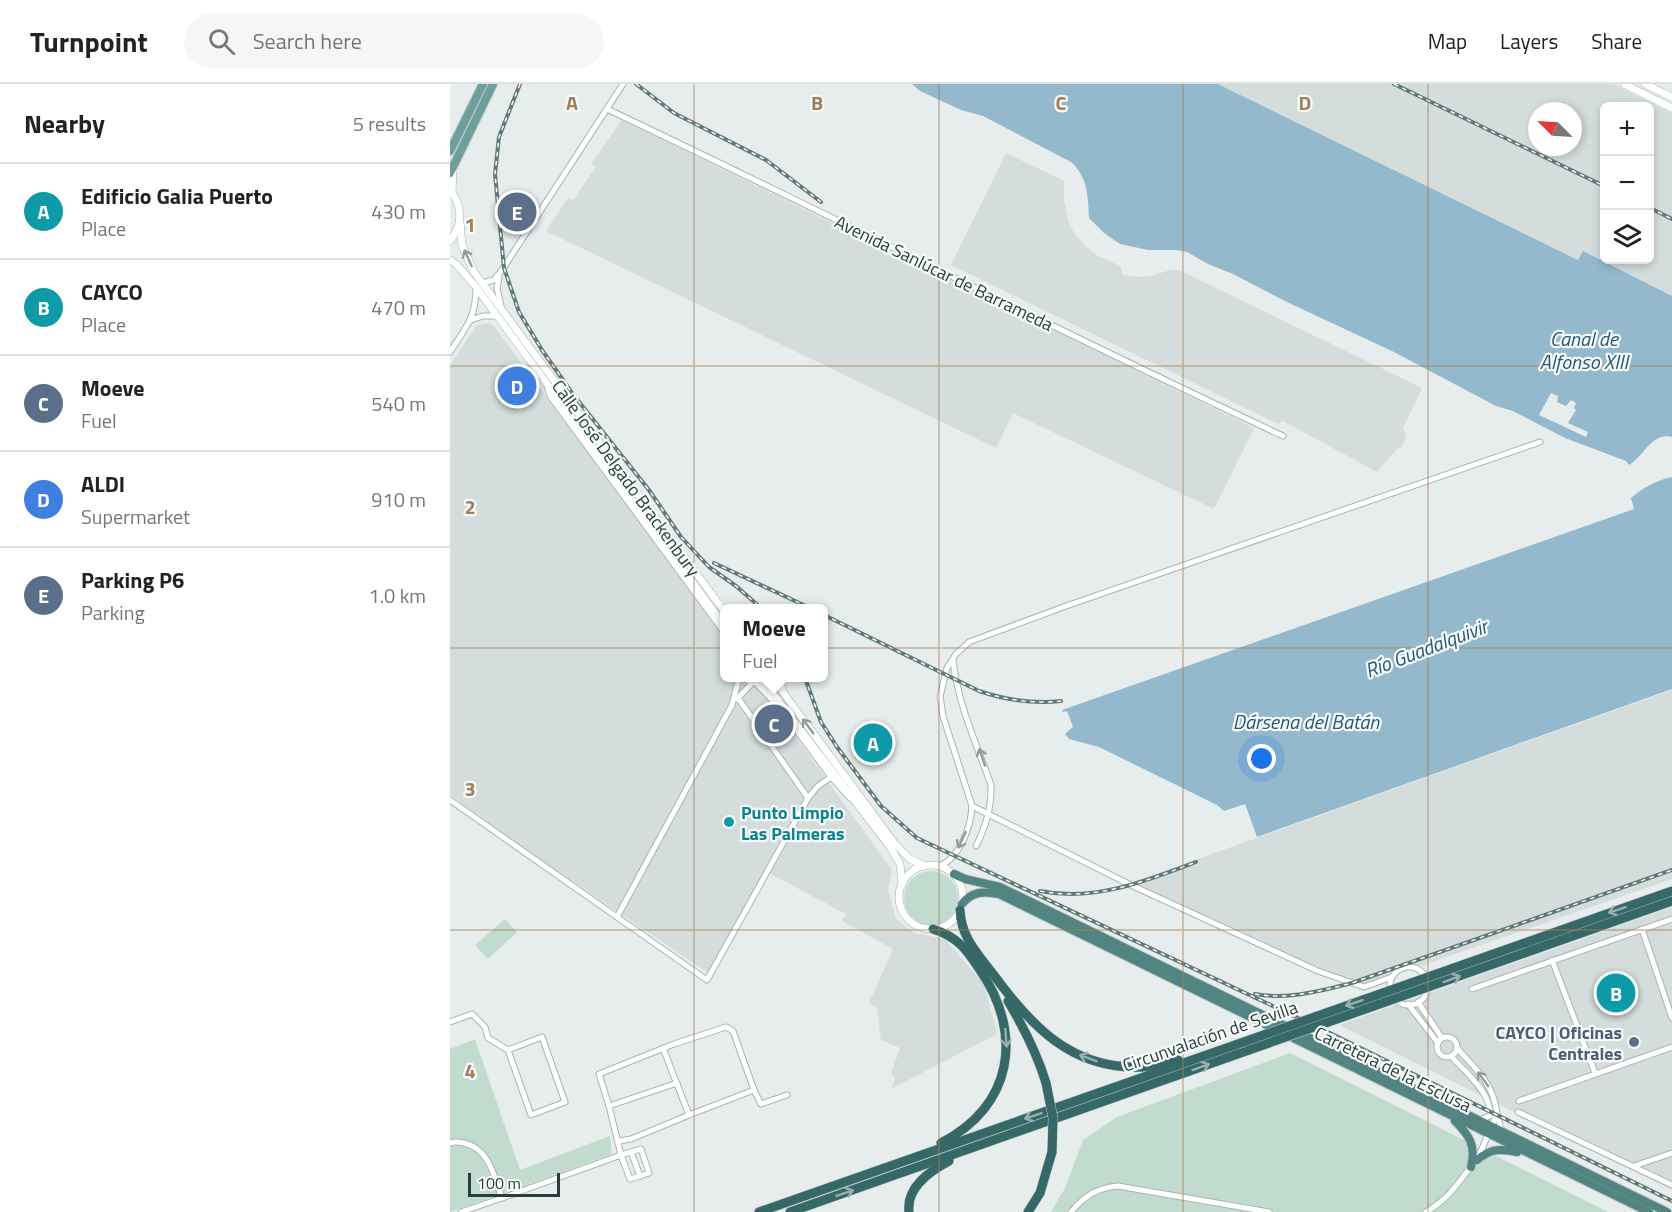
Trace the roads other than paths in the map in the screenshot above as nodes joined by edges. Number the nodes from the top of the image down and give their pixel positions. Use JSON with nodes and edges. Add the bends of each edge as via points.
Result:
{"nodes":[{"id":1,"x":483,"y":84,"type":"edge"},
{"id":2,"x":493,"y":84,"type":"edge"},
{"id":3,"x":622,"y":84,"type":"edge"},
{"id":4,"x":1624,"y":84,"type":"edge"},
{"id":5,"x":1645,"y":84,"type":"edge"},
{"id":6,"x":1672,"y":97,"type":"edge"},
{"id":7,"x":1672,"y":108,"type":"edge"},
{"id":8,"x":607,"y":109,"type":"junction"},
{"id":9,"x":474,"y":112,"type":"junction"},
{"id":10,"x":450,"y":151,"type":"edge"},
{"id":11,"x":452,"y":169,"type":"edge"},
{"id":12,"x":451,"y":191,"type":"edge"},
{"id":13,"x":460,"y":221,"type":"junction"},
{"id":14,"x":450,"y":241,"type":"edge"},
{"id":15,"x":450,"y":260,"type":"edge"},
{"id":16,"x":502,"y":270,"type":"junction"},
{"id":17,"x":479,"y":285,"type":"junction"},
{"id":18,"x":500,"y":313,"type":"junction"},
{"id":19,"x":471,"y":320,"type":"junction"},
{"id":20,"x":450,"y":352,"type":"edge"},
{"id":21,"x":545,"y":379,"type":"junction"},
{"id":22,"x":1283,"y":436,"type":"dead end"},
{"id":23,"x":1540,"y":442,"type":"dead end"},
{"id":24,"x":720,"y":606,"type":"edge"},
{"id":25,"x":720,"y":620,"type":"edge"},
{"id":26,"x":720,"y":627,"type":"edge"},
{"id":27,"x":953,"y":660,"type":"junction"},
{"id":28,"x":740,"y":682,"type":"edge"},
{"id":29,"x":755,"y":682,"type":"junction"},
{"id":30,"x":781,"y":682,"type":"edge"},
{"id":31,"x":738,"y":698,"type":"junction"},
{"id":32,"x":732,"y":705,"type":"junction"},
{"id":33,"x":831,"y":777,"type":"junction"},
{"id":34,"x":808,"y":798,"type":"junction"},
{"id":35,"x":450,"y":800,"type":"edge"},
{"id":36,"x":972,"y":806,"type":"junction"},
{"id":37,"x":989,"y":814,"type":"junction"},
{"id":38,"x":868,"y":818,"type":"junction"},
{"id":39,"x":976,"y":846,"type":"dead end"},
{"id":40,"x":925,"y":866,"type":"junction"},
{"id":41,"x":940,"y":866,"type":"junction"},
{"id":42,"x":954,"y":874,"type":"junction"},
{"id":43,"x":902,"y":885,"type":"junction"},
{"id":44,"x":1672,"y":891,"type":"edge"},
{"id":45,"x":1672,"y":901,"type":"edge"},
{"id":46,"x":961,"y":907,"type":"junction"},
{"id":47,"x":617,"y":917,"type":"junction"},
{"id":48,"x":1672,"y":919,"type":"edge"},
{"id":49,"x":933,"y":929,"type":"junction"},
{"id":50,"x":1642,"y":929,"type":"junction"},
{"id":51,"x":1552,"y":960,"type":"junction"},
{"id":52,"x":1392,"y":977,"type":"junction"},
{"id":53,"x":992,"y":980,"type":"junction"},
{"id":54,"x":1472,"y":989,"type":"dead end"},
{"id":55,"x":1418,"y":1002,"type":"junction"},
{"id":56,"x":1408,"y":1005,"type":"junction"},
{"id":57,"x":1672,"y":1018,"type":"edge"},
{"id":58,"x":450,"y":1022,"type":"edge"},
{"id":59,"x":1440,"y":1040,"type":"junction"},
{"id":60,"x":1672,"y":1047,"type":"edge"},
{"id":61,"x":663,"y":1048,"type":"junction"},
{"id":62,"x":1456,"y":1048,"type":"junction"},
{"id":63,"x":508,"y":1050,"type":"junction"},
{"id":64,"x":1207,"y":1055,"type":"junction"},
{"id":65,"x":1451,"y":1056,"type":"junction"},
{"id":66,"x":1595,"y":1073,"type":"junction"},
{"id":67,"x":677,"y":1083,"type":"junction"},
{"id":68,"x":754,"y":1090,"type":"junction"},
{"id":69,"x":787,"y":1095,"type":"dead end"},
{"id":70,"x":1519,"y":1101,"type":"dead end"},
{"id":71,"x":609,"y":1106,"type":"junction"},
{"id":72,"x":1518,"y":1112,"type":"dead end"},
{"id":73,"x":1449,"y":1114,"type":"junction"},
{"id":74,"x":689,"y":1115,"type":"junction"},
{"id":75,"x":1496,"y":1116,"type":"junction"},
{"id":76,"x":1484,"y":1127,"type":"junction"},
{"id":77,"x":1503,"y":1133,"type":"junction"},
{"id":78,"x":631,"y":1139,"type":"junction"},
{"id":79,"x":619,"y":1141,"type":"junction"},
{"id":80,"x":450,"y":1143,"type":"edge"},
{"id":81,"x":986,"y":1143,"type":"junction"},
{"id":82,"x":641,"y":1149,"type":"junction"},
{"id":83,"x":631,"y":1152,"type":"junction"},
{"id":84,"x":1672,"y":1153,"type":"edge"},
{"id":85,"x":621,"y":1155,"type":"junction"},
{"id":86,"x":1535,"y":1156,"type":"junction"},
{"id":87,"x":911,"y":1158,"type":"junction"},
{"id":88,"x":1474,"y":1164,"type":"junction"},
{"id":89,"x":1634,"y":1166,"type":"junction"},
{"id":90,"x":640,"y":1176,"type":"junction"},
{"id":91,"x":1672,"y":1185,"type":"edge"},
{"id":92,"x":502,"y":1198,"type":"junction"},
{"id":93,"x":461,"y":1212,"type":"edge"},
{"id":94,"x":759,"y":1212,"type":"edge"},
{"id":95,"x":790,"y":1212,"type":"edge"},
{"id":96,"x":909,"y":1212,"type":"edge"},
{"id":97,"x":1028,"y":1212,"type":"edge"},
{"id":98,"x":1071,"y":1212,"type":"edge"},
{"id":99,"x":1269,"y":1212,"type":"edge"},
{"id":100,"x":1426,"y":1212,"type":"edge"},
{"id":101,"x":1649,"y":1212,"type":"edge"},
{"id":102,"x":1667,"y":1212,"type":"edge"}],
"edges":[{"from":1,"to":9,"type":"main road"},
{"from":2,"to":9,"type":"main road"},
{"from":3,"to":8,"type":"street"},
{"from":4,"to":7,"type":"main road"},
{"from":5,"to":6,"type":"main road"},
{"from":8,"to":16,"type":"street"},
{"from":8,"to":22,"type":"street","name":"Avenida Sanlúcar de Barrameda"},
{"from":9,"to":10,"type":"main road"},
{"from":9,"to":11,"type":"main road"},
{"from":11,"to":12,"type":"main road","name":"Calle José Delgado Brackenbury"},
{"from":12,"to":13,"type":"main road","name":"Calle José Delgado Brackenbury","via":[[459,206]]},
{"from":13,"to":14,"type":"main road"},
{"from":17,"to":13,"type":"main road","name":"Calle José Delgado Brackenbury","one_way":true,"via":[[462,245]]},
{"from":15,"to":17,"type":"main road","name":"Calle José Delgado Brackenbury"},
{"from":16,"to":17,"type":"street","via":[[496,278]]},
{"from":16,"to":18,"type":"street","via":[[497,288]]},
{"from":17,"to":18,"type":"main road","name":"Calle José Delgado Brackenbury"},
{"from":17,"to":19,"type":"street"},
{"from":18,"to":19,"type":"street"},
{"from":18,"to":21,"type":"main road","name":"Calle José Delgado Brackenbury"},
{"from":18,"to":24,"type":"main road","name":"Calle José Delgado Brackenbury"},
{"from":19,"to":20,"type":"street"},
{"from":21,"to":25,"type":"main road","name":"Calle José Delgado Brackenbury"},
{"from":21,"to":26,"type":"street","via":[[550,396]]},
{"from":23,"to":27,"type":"street","via":[[978,638],[962,647]]},
{"from":27,"to":36,"type":"street","via":[[945,675],[940,707]]},
{"from":37,"to":27,"type":"street","one_way":true,"via":[[991,785]]},
{"from":28,"to":32,"type":"street"},
{"from":29,"to":31,"type":"street"},
{"from":29,"to":33,"type":"street","via":[[780,708]]},
{"from":29,"to":38,"type":"main road","via":[[771,691]]},
{"from":40,"to":30,"type":"main road","one_way":true,"via":[[910,859],[895,844],[782,691]]},
{"from":31,"to":32,"type":"street"},
{"from":31,"to":34,"type":"street"},
{"from":32,"to":47,"type":"street"},
{"from":33,"to":34,"type":"street"},
{"from":33,"to":38,"type":"street"},
{"from":34,"to":47,"type":"street","via":[[707,980]]},
{"from":35,"to":47,"type":"street"},
{"from":36,"to":37,"type":"street"},
{"from":36,"to":41,"type":"street","one_way":true,"via":[[970,821],[954,856]]},
{"from":37,"to":39,"type":"street"},
{"from":37,"to":52,"type":"street","via":[[1318,972],[1364,987]]},
{"from":38,"to":43,"type":"main road","via":[[900,864]]},
{"from":40,"to":41,"type":"main road"},
{"from":40,"to":43,"type":"main road","via":[[913,871]]},
{"from":41,"to":42,"type":"main road"},
{"from":42,"to":46,"type":"main road","via":[[962,887]]},
{"from":42,"to":76,"type":"highway","name":"Carretera de la Esclusa","via":[[1000,886]]},
{"from":43,"to":49,"type":"main road","via":[[899,898],[905,916],[920,927]]},
{"from":44,"to":64,"type":"highway","name":"Circunvalación de Sevilla","one_way":true,"bridge":true},
{"from":81,"to":45,"type":"highway","name":"Circunvalación de Sevilla","one_way":true,"bridge":true},
{"from":46,"to":49,"type":"main road","via":[[947,925]]},
{"from":46,"to":53,"type":"highway","via":[[967,939]]},
{"from":46,"to":73,"type":"highway","name":"Carretera de la Esclusa","via":[[973,894],[999,894]]},
{"from":48,"to":50,"type":"street"},
{"from":49,"to":53,"type":"highway","via":[[954,938]]},
{"from":50,"to":51,"type":"street"},
{"from":50,"to":57,"type":"street"},
{"from":51,"to":54,"type":"street"},
{"from":51,"to":66,"type":"street"},
{"from":52,"to":55,"type":"street","via":[[1406,967],[1422,973],[1426,992]]},
{"from":52,"to":56,"type":"street","via":[[1394,997]]},
{"from":64,"to":53,"type":"highway","one_way":true,"via":[[1143,1067],[1084,1057],[1037,1027]]},
{"from":53,"to":87,"type":"highway","one_way":true,"via":[[1006,1029],[1007,1051],[996,1093],[964,1130]]},
{"from":53,"to":97,"type":"highway","bridge":true,"via":[[1035,1050],[1053,1118],[1052,1152],[1040,1193]]},
{"from":55,"to":56,"type":"street"},
{"from":55,"to":59,"type":"street"},
{"from":56,"to":59,"type":"street"},
{"from":58,"to":63,"type":"street","via":[[472,1014],[485,1027],[488,1038]]},
{"from":59,"to":62,"type":"street","via":[[1452,1038]]},
{"from":59,"to":65,"type":"street","via":[[1437,1049]]},
{"from":60,"to":66,"type":"street"},
{"from":61,"to":67,"type":"street"},
{"from":61,"to":68,"type":"street","via":[[726,1027],[733,1031]]},
{"from":61,"to":71,"type":"street","via":[[599,1074]]},
{"from":62,"to":65,"type":"street"},
{"from":75,"to":62,"type":"street","one_way":true,"via":[[1486,1081]]},
{"from":63,"to":63,"type":"street","via":[[531,1115],[565,1102],[542,1037]]},
{"from":64,"to":87,"type":"highway","name":"Circunvalación de Sevilla","one_way":true},
{"from":65,"to":76,"type":"street","via":[[1488,1103],[1490,1116]]},
{"from":66,"to":70,"type":"street"},
{"from":67,"to":71,"type":"street"},
{"from":67,"to":74,"type":"street"},
{"from":68,"to":69,"type":"street","via":[[761,1104]]},
{"from":68,"to":74,"type":"street"},
{"from":71,"to":79,"type":"street"},
{"from":72,"to":89,"type":"street"},
{"from":73,"to":76,"type":"highway","name":"Carretera de la Esclusa"},
{"from":73,"to":88,"type":"highway","via":[[1470,1137]]},
{"from":74,"to":78,"type":"street"},
{"from":75,"to":76,"type":"street"},
{"from":75,"to":77,"type":"street"},
{"from":76,"to":77,"type":"highway"},
{"from":76,"to":86,"type":"highway","name":"Carretera de la Esclusa"},
{"from":76,"to":88,"type":"street"},
{"from":77,"to":102,"type":"highway"},
{"from":78,"to":79,"type":"street"},
{"from":78,"to":82,"type":"street"},
{"from":79,"to":85,"type":"street"},
{"from":80,"to":92,"type":"street","via":[[471,1145],[483,1153]]},
{"from":95,"to":81,"type":"highway","name":"Circunvalación de Sevilla","one_way":true},
{"from":81,"to":96,"type":"highway","via":[[923,1178],[912,1192]]},
{"from":82,"to":83,"type":"street"},
{"from":82,"to":90,"type":"street","via":[[649,1173]]},
{"from":83,"to":85,"type":"street"},
{"from":83,"to":90,"type":"street"},
{"from":84,"to":89,"type":"street"},
{"from":85,"to":90,"type":"street","via":[[630,1179]]},
{"from":85,"to":92,"type":"street"},
{"from":86,"to":88,"type":"highway","via":[[1497,1149]]},
{"from":86,"to":101,"type":"highway","name":"Carretera de la Esclusa"},
{"from":87,"to":94,"type":"highway","name":"Circunvalación de Sevilla"},
{"from":88,"to":100,"type":"street","via":[[1459,1185]]},
{"from":89,"to":91,"type":"street"},
{"from":92,"to":93,"type":"street"},
{"from":98,"to":99,"type":"street","via":[[1097,1190],[1118,1186]]}]}
